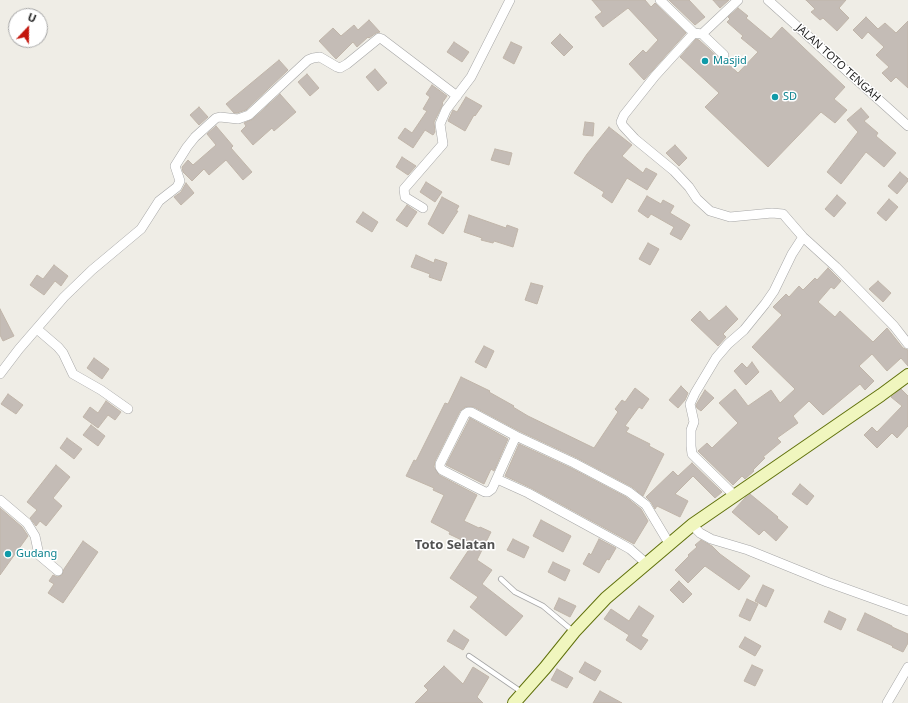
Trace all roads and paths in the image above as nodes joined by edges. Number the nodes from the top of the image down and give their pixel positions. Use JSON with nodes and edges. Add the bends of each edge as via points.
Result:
{"nodes":[{"id":1,"x":510,"y":0,"type":"edge"},
{"id":2,"x":660,"y":0,"type":"edge"},
{"id":3,"x":738,"y":0,"type":"edge"},
{"id":4,"x":768,"y":0,"type":"edge"},
{"id":5,"x":698,"y":34,"type":"junction"},
{"id":6,"x":724,"y":55,"type":"dead end"},
{"id":7,"x":457,"y":96,"type":"junction"},
{"id":8,"x":908,"y":126,"type":"edge"},
{"id":9,"x":423,"y":208,"type":"dead end"},
{"id":10,"x":803,"y":237,"type":"junction"},
{"id":11,"x":37,"y":329,"type":"junction"},
{"id":12,"x":908,"y":344,"type":"edge"},
{"id":13,"x":0,"y":374,"type":"edge"},
{"id":14,"x":908,"y":374,"type":"edge"},
{"id":15,"x":128,"y":409,"type":"dead end"},
{"id":16,"x":516,"y":436,"type":"junction"},
{"id":17,"x":497,"y":479,"type":"junction"},
{"id":18,"x":735,"y":496,"type":"junction"},
{"id":19,"x":0,"y":500,"type":"edge"},
{"id":20,"x":692,"y":525,"type":"junction"},
{"id":21,"x":670,"y":545,"type":"junction"},
{"id":22,"x":647,"y":564,"type":"junction"},
{"id":23,"x":58,"y":571,"type":"dead end"},
{"id":24,"x":501,"y":579,"type":"dead end"},
{"id":25,"x":908,"y":611,"type":"edge"},
{"id":26,"x":574,"y":632,"type":"junction"},
{"id":27,"x":469,"y":656,"type":"dead end"},
{"id":28,"x":908,"y":667,"type":"edge"},
{"id":29,"x":523,"y":693,"type":"junction"},
{"id":30,"x":514,"y":703,"type":"edge"},
{"id":31,"x":887,"y":703,"type":"edge"}],
"edges":[{"from":1,"to":7,"type":"street","via":[[471,77]]},
{"from":2,"to":5,"type":"street"},
{"from":3,"to":5,"type":"street"},
{"from":4,"to":8,"type":"street","name":"JALAN TOTO TENGAH"},
{"from":5,"to":6,"type":"street"},
{"from":5,"to":10,"type":"street","via":[[656,76],[621,122],[635,139],[674,171],[696,199],[710,211],[730,217],[778,212],[786,217]]},
{"from":7,"to":9,"type":"street","via":[[446,110],[440,124],[442,144],[404,189],[406,197]]},
{"from":7,"to":11,"type":"street","via":[[379,38],[340,68],[320,58],[308,60],[249,115],[238,120],[216,118],[195,137],[175,166],[179,184],[159,201],[141,229],[82,279]]},
{"from":10,"to":12,"type":"street","via":[[894,326]]},
{"from":10,"to":18,"type":"street","via":[[766,304],[716,358],[690,404],[694,422],[691,430],[692,454]]},
{"from":11,"to":13,"type":"street"},
{"from":11,"to":15,"type":"street","via":[[58,347],[73,374]]},
{"from":14,"to":18,"type":"main road"},
{"from":16,"to":17,"type":"street"},
{"from":16,"to":17,"type":"street","via":[[468,412],[440,464],[442,470],[485,492],[490,491]]},
{"from":16,"to":21,"type":"street","via":[[629,492],[646,505]]},
{"from":17,"to":22,"type":"street","via":[[614,540]]},
{"from":18,"to":20,"type":"main road"},
{"from":19,"to":23,"type":"street","via":[[27,523],[35,536],[38,555]]},
{"from":20,"to":21,"type":"main road"},
{"from":20,"to":25,"type":"street","via":[[710,539],[748,550]]},
{"from":21,"to":22,"type":"main road"},
{"from":22,"to":26,"type":"main road","via":[[606,598]]},
{"from":24,"to":26,"type":"lane","via":[[515,592],[543,606]]},
{"from":26,"to":29,"type":"main road"},
{"from":27,"to":29,"type":"lane"},
{"from":28,"to":31,"type":"street"},
{"from":29,"to":30,"type":"main road"}]}
